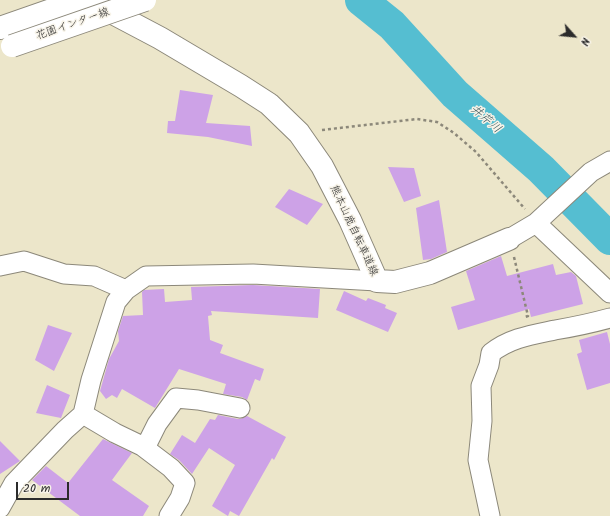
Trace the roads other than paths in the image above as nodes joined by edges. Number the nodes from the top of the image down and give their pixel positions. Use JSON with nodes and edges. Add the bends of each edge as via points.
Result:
{"nodes":[{"id":1,"x":80,"y":0,"type":"edge"},
{"id":2,"x":88,"y":0,"type":"edge"},
{"id":3,"x":145,"y":0,"type":"edge"},
{"id":4,"x":0,"y":28,"type":"edge"},
{"id":5,"x":6,"y":48,"type":"edge"},
{"id":6,"x":610,"y":161,"type":"edge"},
{"id":7,"x":536,"y":223,"type":"junction"},
{"id":8,"x":509,"y":239,"type":"joint"},
{"id":9,"x":0,"y":266,"type":"edge"},
{"id":10,"x":377,"y":281,"type":"junction"},
{"id":11,"x":126,"y":290,"type":"junction"},
{"id":12,"x":610,"y":293,"type":"edge"},
{"id":13,"x":610,"y":318,"type":"edge"},
{"id":14,"x":240,"y":408,"type":"dead end"},
{"id":15,"x":82,"y":414,"type":"junction"},
{"id":16,"x":145,"y":448,"type":"junction"},
{"id":17,"x":0,"y":508,"type":"edge"},
{"id":18,"x":169,"y":516,"type":"edge"},
{"id":19,"x":490,"y":516,"type":"edge"}],
"edges":[{"from":1,"to":4,"type":"main road","name":"花園インター線"},
{"from":2,"to":10,"type":"main road","name":"熊本山鹿自転車道線","via":[[160,38],[241,86],[269,104],[299,133],[322,166]]},
{"from":3,"to":5,"type":"main road","name":"花園インター線","bridge":true},
{"from":6,"to":7,"type":"street","via":[[591,172]]},
{"from":7,"to":8,"type":"street"},
{"from":7,"to":12,"type":"street"},
{"from":8,"to":10,"type":"main road","name":"熊本山鹿自転車道線","via":[[430,273],[396,282]]},
{"from":9,"to":11,"type":"street","via":[[24,262],[64,274],[94,276]]},
{"from":10,"to":11,"type":"street","via":[[253,274],[146,276]]},
{"from":11,"to":15,"type":"street","via":[[116,302]]},
{"from":13,"to":19,"type":"street","via":[[510,341],[491,353],[480,386],[482,421],[478,460]]},
{"from":14,"to":16,"type":"street","via":[[176,398],[157,424]]},
{"from":15,"to":16,"type":"street"},
{"from":15,"to":17,"type":"street","via":[[14,483]]},
{"from":16,"to":18,"type":"street","via":[[171,468],[185,483],[180,498]]}]}
